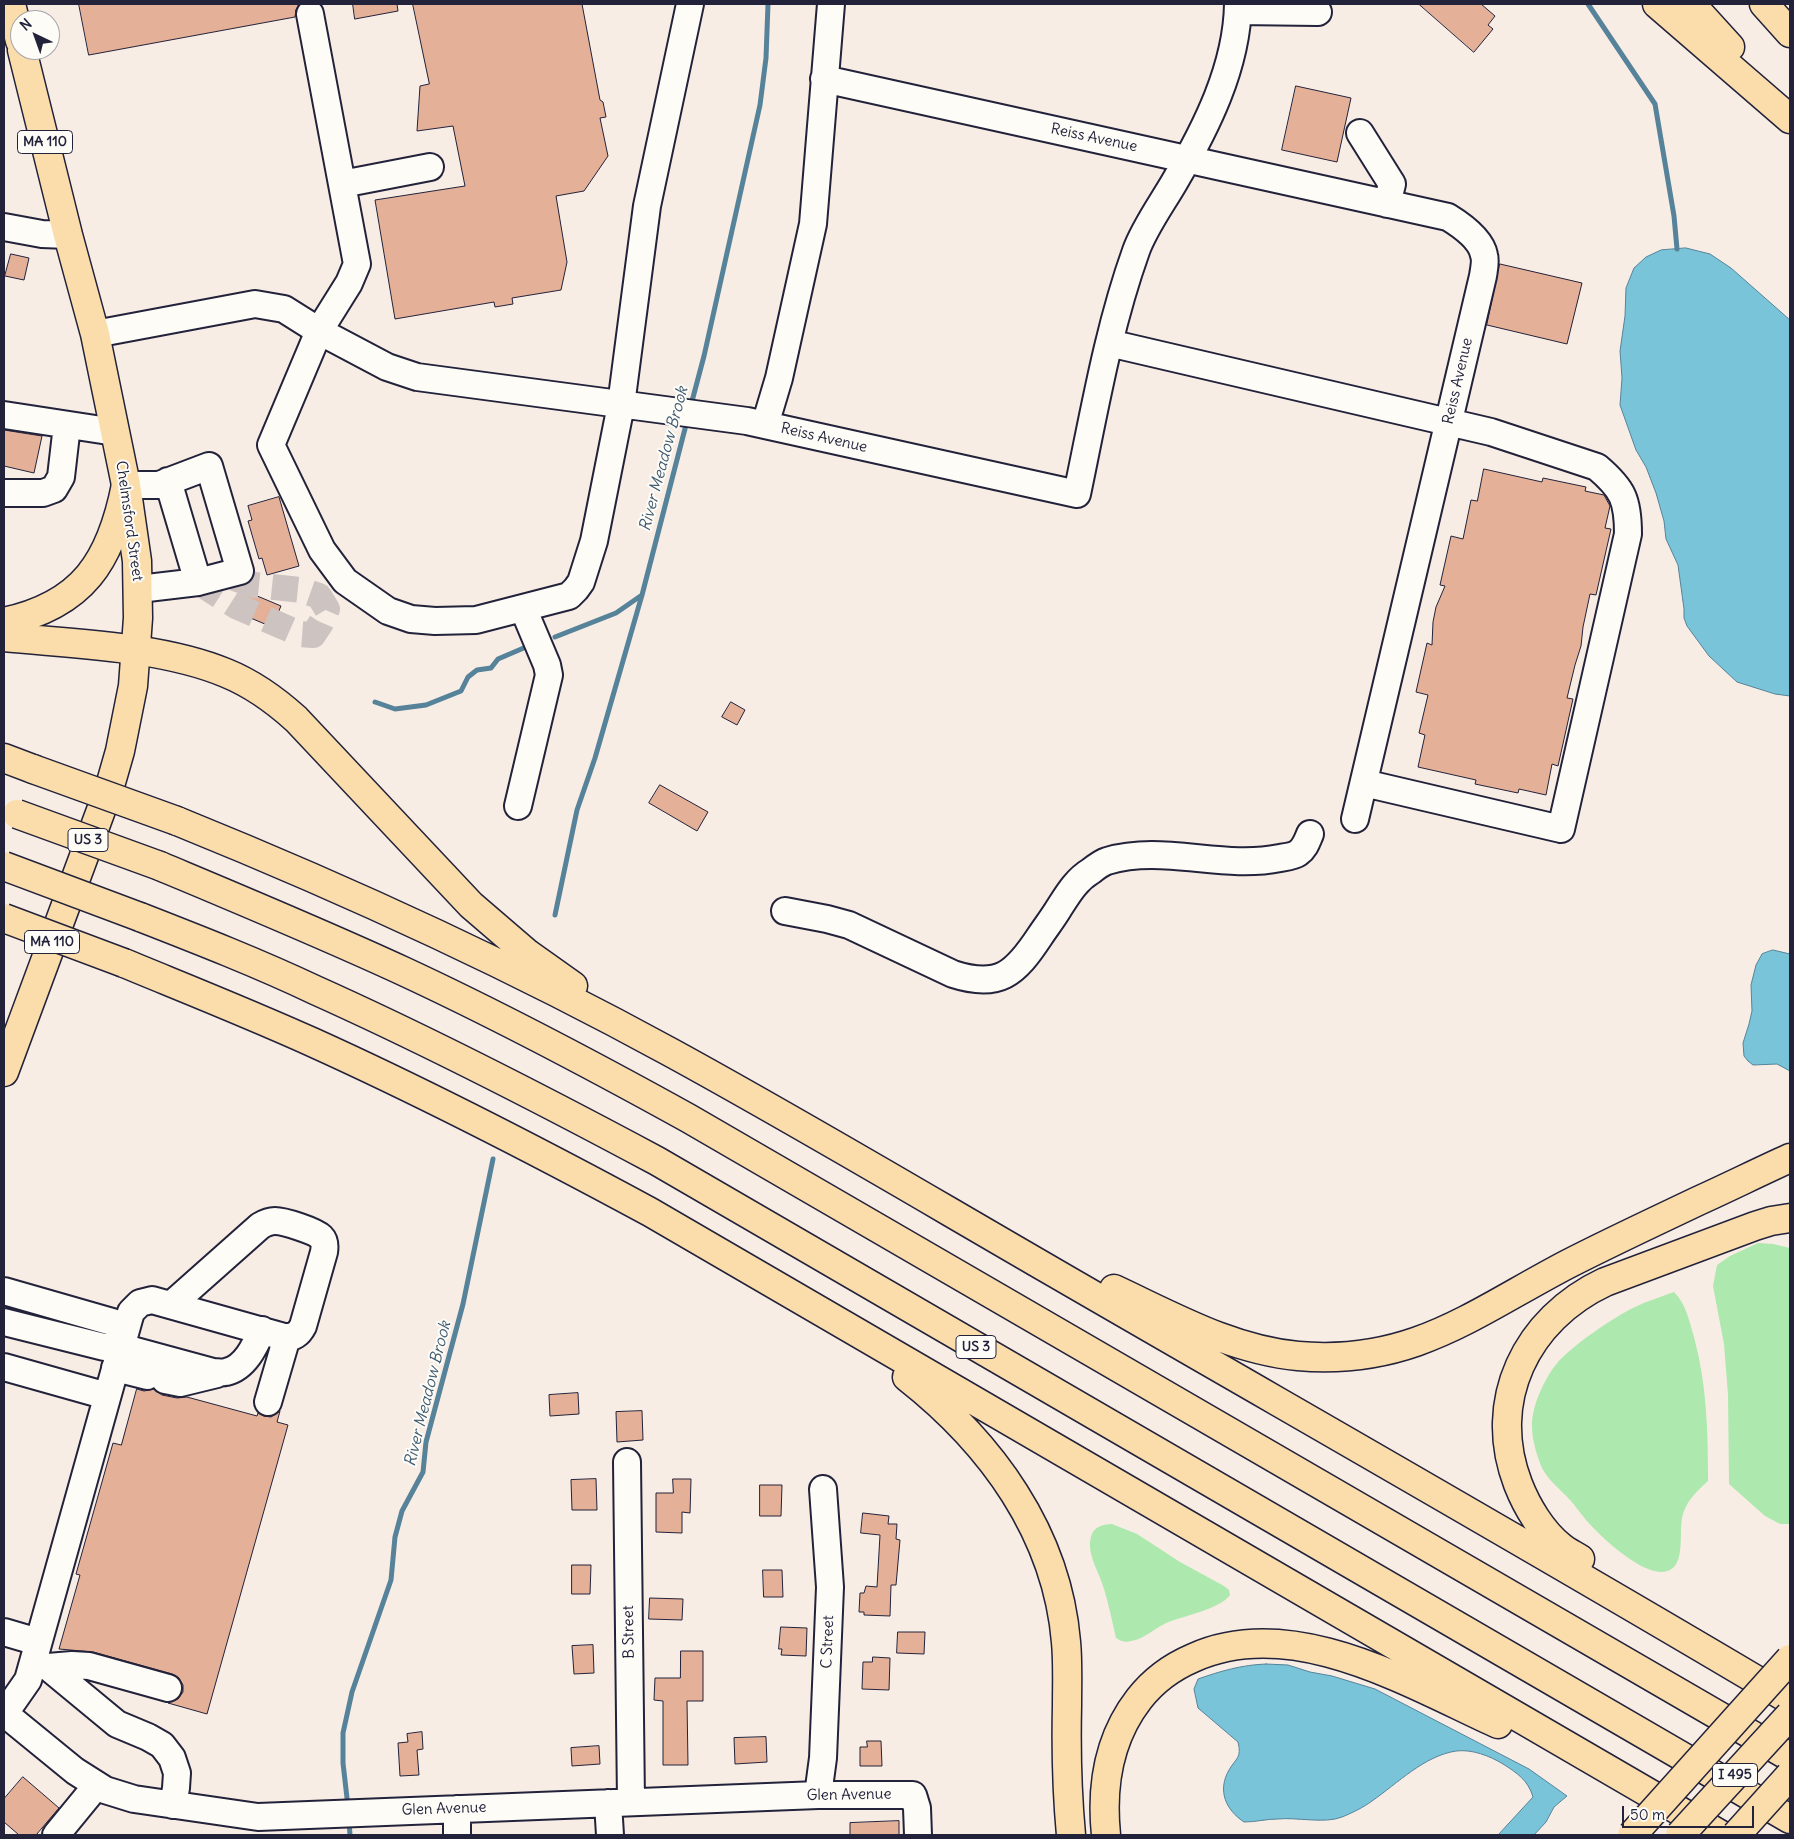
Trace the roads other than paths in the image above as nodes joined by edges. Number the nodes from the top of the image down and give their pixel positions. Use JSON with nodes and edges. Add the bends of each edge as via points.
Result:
{"nodes":[{"id":1,"x":690,"y":4,"type":"edge"},
{"id":2,"x":831,"y":4,"type":"edge"},
{"id":3,"x":1657,"y":4,"type":"edge"},
{"id":4,"x":1691,"y":4,"type":"edge"},
{"id":5,"x":1764,"y":4,"type":"edge"},
{"id":6,"x":1238,"y":8,"type":"edge"},
{"id":7,"x":316,"y":9,"type":"edge"},
{"id":8,"x":1318,"y":12,"type":"dead end"},
{"id":9,"x":1790,"y":33,"type":"edge"},
{"id":10,"x":24,"y":60,"type":"edge"},
{"id":11,"x":824,"y":79,"type":"junction"},
{"id":12,"x":1790,"y":117,"type":"edge"},
{"id":13,"x":1360,"y":133,"type":"dead end"},
{"id":14,"x":1188,"y":159,"type":"junction"},
{"id":15,"x":430,"y":167,"type":"dead end"},
{"id":16,"x":342,"y":184,"type":"junction"},
{"id":17,"x":1387,"y":204,"type":"junction"},
{"id":18,"x":4,"y":227,"type":"edge"},
{"id":19,"x":68,"y":234,"type":"junction"},
{"id":20,"x":319,"y":332,"type":"junction"},
{"id":21,"x":95,"y":334,"type":"junction"},
{"id":22,"x":1109,"y":344,"type":"junction"},
{"id":23,"x":621,"y":405,"type":"junction"},
{"id":24,"x":4,"y":415,"type":"edge"},
{"id":25,"x":1448,"y":422,"type":"junction"},
{"id":26,"x":67,"y":425,"type":"junction"},
{"id":27,"x":765,"y":425,"type":"junction"},
{"id":28,"x":115,"y":432,"type":"junction"},
{"id":29,"x":168,"y":481,"type":"junction"},
{"id":30,"x":126,"y":485,"type":"junction"},
{"id":31,"x":4,"y":493,"type":"edge"},
{"id":32,"x":198,"y":582,"type":"junction"},
{"id":33,"x":139,"y":589,"type":"junction"},
{"id":34,"x":523,"y":608,"type":"junction"},
{"id":35,"x":4,"y":622,"type":"edge"},
{"id":36,"x":4,"y":637,"type":"edge"},
{"id":37,"x":137,"y":650,"type":"junction"},
{"id":38,"x":4,"y":758,"type":"edge"},
{"id":39,"x":1364,"y":783,"type":"junction"},
{"id":40,"x":518,"y":806,"type":"dead end"},
{"id":41,"x":11,"y":811,"type":"edge"},
{"id":42,"x":1355,"y":819,"type":"dead end"},
{"id":43,"x":1310,"y":834,"type":"dead end"},
{"id":44,"x":4,"y":866,"type":"edge"},
{"id":45,"x":785,"y":911,"type":"dead end"},
{"id":46,"x":4,"y":918,"type":"edge"},
{"id":47,"x":669,"y":1052,"type":"junction"},
{"id":48,"x":5,"y":1067,"type":"edge"},
{"id":49,"x":1790,"y":1158,"type":"edge"},
{"id":50,"x":1790,"y":1177,"type":"edge"},
{"id":51,"x":947,"y":1211,"type":"junction"},
{"id":52,"x":1790,"y":1218,"type":"edge"},
{"id":53,"x":1639,"y":1229,"type":"junction"},
{"id":54,"x":4,"y":1291,"type":"edge"},
{"id":55,"x":171,"y":1305,"type":"junction"},
{"id":56,"x":817,"y":1310,"type":"junction"},
{"id":57,"x":4,"y":1322,"type":"edge"},
{"id":58,"x":262,"y":1330,"type":"junction"},
{"id":59,"x":287,"y":1337,"type":"junction"},
{"id":60,"x":121,"y":1347,"type":"junction"},
{"id":61,"x":4,"y":1367,"type":"edge"},
{"id":62,"x":225,"y":1372,"type":"junction"},
{"id":63,"x":107,"y":1396,"type":"junction"},
{"id":64,"x":268,"y":1402,"type":"dead end"},
{"id":65,"x":627,"y":1462,"type":"dead end"},
{"id":66,"x":824,"y":1489,"type":"dead end"},
{"id":67,"x":1629,"y":1604,"type":"junction"},
{"id":68,"x":4,"y":1632,"type":"edge"},
{"id":69,"x":40,"y":1657,"type":"junction"},
{"id":70,"x":1790,"y":1660,"type":"edge"},
{"id":71,"x":168,"y":1688,"type":"dead end"},
{"id":72,"x":1790,"y":1700,"type":"edge"},
{"id":73,"x":4,"y":1713,"type":"edge"},
{"id":74,"x":1790,"y":1715,"type":"edge"},
{"id":75,"x":1790,"y":1757,"type":"edge"},
{"id":76,"x":1790,"y":1775,"type":"edge"},
{"id":77,"x":97,"y":1785,"type":"junction"},
{"id":78,"x":1643,"y":1789,"type":"junction"},
{"id":79,"x":818,"y":1795,"type":"junction"},
{"id":80,"x":619,"y":1802,"type":"junction"},
{"id":81,"x":173,"y":1805,"type":"junction"},
{"id":82,"x":457,"y":1809,"type":"junction"},
{"id":83,"x":1790,"y":1819,"type":"edge"},
{"id":84,"x":277,"y":1826,"type":"edge"},
{"id":85,"x":1790,"y":1830,"type":"edge"},
{"id":86,"x":56,"y":1835,"type":"edge"},
{"id":87,"x":457,"y":1835,"type":"edge"},
{"id":88,"x":610,"y":1835,"type":"edge"},
{"id":89,"x":918,"y":1835,"type":"edge"},
{"id":90,"x":1071,"y":1835,"type":"edge"},
{"id":91,"x":1106,"y":1835,"type":"edge"},
{"id":92,"x":1632,"y":1835,"type":"edge"},
{"id":93,"x":1680,"y":1835,"type":"edge"},
{"id":94,"x":1721,"y":1835,"type":"edge"},
{"id":95,"x":1736,"y":1835,"type":"edge"},
{"id":96,"x":1785,"y":1835,"type":"edge"}],
"edges":[{"from":1,"to":23,"type":"street","via":[[647,206]]},
{"from":2,"to":11,"type":"street","name":"Reiss Avenue"},
{"from":3,"to":12,"type":"main road"},
{"from":4,"to":12,"type":"main road"},
{"from":5,"to":9,"type":"main road"},
{"from":6,"to":8,"type":"street"},
{"from":6,"to":14,"type":"street","name":"Reiss Avenue","via":[[1234,39],[1220,88]]},
{"from":7,"to":16,"type":"street","via":[[326,26],[315,44]]},
{"from":10,"to":19,"type":"main road","name":"Chelmsford Street","number":"MA 110"},
{"from":11,"to":14,"type":"street","name":"Reiss Avenue"},
{"from":11,"to":27,"type":"street","name":"Reiss Avenue","via":[[813,224],[779,378]]},
{"from":13,"to":17,"type":"street","via":[[1392,184]]},
{"from":14,"to":17,"type":"street","name":"Reiss Avenue"},
{"from":14,"to":22,"type":"street","name":"Reiss Avenue","via":[[1137,249]]},
{"from":15,"to":16,"type":"street"},
{"from":16,"to":20,"type":"street","via":[[357,264]]},
{"from":17,"to":25,"type":"street","name":"Reiss Avenue","via":[[1448,217],[1480,244],[1485,256]]},
{"from":18,"to":19,"type":"street","via":[[42,234]]},
{"from":19,"to":21,"type":"main road","name":"Chelmsford Street","number":"MA 110"},
{"from":20,"to":21,"type":"street","via":[[284,309],[255,304]]},
{"from":20,"to":23,"type":"street","via":[[386,367],[416,377]]},
{"from":20,"to":34,"type":"street","via":[[271,445],[322,550],[345,581],[377,605],[400,616],[435,621],[476,620]]},
{"from":21,"to":28,"type":"main road","name":"Chelmsford Street","number":"MA 110"},
{"from":22,"to":25,"type":"street","name":"Reiss Avenue"},
{"from":22,"to":27,"type":"street","name":"Reiss Avenue","via":[[1077,494]]},
{"from":23,"to":27,"type":"street"},
{"from":23,"to":34,"type":"street","via":[[594,541],[580,582],[569,596]]},
{"from":24,"to":26,"type":"street"},
{"from":25,"to":39,"type":"street","name":"Reiss Avenue"},
{"from":25,"to":39,"type":"street","via":[[1491,432],[1596,467],[1622,494],[1628,511],[1628,534],[1561,828]]},
{"from":26,"to":28,"type":"street"},
{"from":26,"to":31,"type":"street","via":[[60,477],[54,489],[43,493]]},
{"from":28,"to":30,"type":"main road","name":"Chelmsford Street","number":"MA 110"},
{"from":29,"to":30,"type":"street","via":[[159,485]]},
{"from":29,"to":32,"type":"street"},
{"from":29,"to":32,"type":"street","via":[[209,466],[240,571]]},
{"from":30,"to":33,"type":"main road","name":"Chelmsford Street","number":"MA 110"},
{"from":30,"to":35,"type":"main road","via":[[116,528],[108,547],[88,576],[60,601]]},
{"from":32,"to":33,"type":"street"},
{"from":33,"to":37,"type":"main road","name":"Chelmsford Street","number":"MA 110"},
{"from":34,"to":40,"type":"street","via":[[549,674]]},
{"from":36,"to":37,"type":"main road"},
{"from":37,"to":47,"type":"main road","via":[[220,670],[246,682],[281,705],[491,924],[549,969]]},
{"from":37,"to":48,"type":"main road","name":"Chelmsford Street","number":"MA 110","via":[[134,686],[110,786]]},
{"from":38,"to":47,"type":"main road","bridge":true,"via":[[296,870],[412,922]]},
{"from":39,"to":42,"type":"street","name":"Reiss Avenue"},
{"from":41,"to":75,"type":"main road","number":"US 3","bridge":true,"via":[[160,866],[404,971],[633,1088]]},
{"from":43,"to":45,"type":"street","via":[[1297,854],[1258,862],[1153,855],[1123,856],[1104,862],[1084,875],[1070,890],[1024,960],[1002,977],[985,980],[970,980],[953,974],[849,925]]},
{"from":44,"to":83,"type":"main road","number":"US 3","bridge":true,"via":[[140,916],[265,968],[366,1013],[544,1101],[657,1162]]},
{"from":46,"to":56,"type":"main road","bridge":true,"via":[[249,1014],[480,1123],[650,1212]]},
{"from":47,"to":51,"type":"main road"},
{"from":49,"to":53,"type":"main road"},
{"from":50,"to":53,"type":"main road"},
{"from":51,"to":53,"type":"main road","via":[[1210,1334],[1256,1348],[1319,1357],[1381,1352],[1440,1333]]},
{"from":51,"to":67,"type":"main road"},
{"from":52,"to":67,"type":"main road","via":[[1755,1226],[1588,1290],[1546,1325],[1534,1339],[1516,1372],[1508,1407],[1507,1438],[1522,1496],[1560,1547],[1592,1566]]},
{"from":54,"to":60,"type":"street"},
{"from":55,"to":58,"type":"street"},
{"from":55,"to":59,"type":"street","via":[[260,1226],[281,1222],[317,1234],[325,1246],[303,1326],[296,1335]]},
{"from":55,"to":60,"type":"street","via":[[152,1300],[136,1305]]},
{"from":56,"to":78,"type":"main road"},
{"from":56,"to":90,"type":"main road","via":[[914,1382],[965,1431],[1002,1474],[1039,1536],[1054,1575],[1067,1645],[1067,1780]]},
{"from":57,"to":60,"type":"street","via":[[104,1347]]},
{"from":58,"to":59,"type":"street"},
{"from":58,"to":62,"type":"street","via":[[246,1358]]},
{"from":59,"to":64,"type":"street"},
{"from":60,"to":62,"type":"street","via":[[214,1372]]},
{"from":60,"to":62,"type":"street","via":[[156,1378],[180,1383]]},
{"from":60,"to":63,"type":"street"},
{"from":61,"to":63,"type":"street"},
{"from":63,"to":69,"type":"street"},
{"from":65,"to":80,"type":"street","name":"B Street"},
{"from":66,"to":79,"type":"street","name":"C Street","via":[[830,1587],[823,1758]]},
{"from":67,"to":72,"type":"main road"},
{"from":68,"to":69,"type":"street"},
{"from":69,"to":71,"type":"street"},
{"from":69,"to":73,"type":"street"},
{"from":69,"to":81,"type":"street","via":[[117,1724],[156,1741],[167,1751],[177,1773]]},
{"from":70,"to":92,"type":"main road","bridge":true},
{"from":73,"to":77,"type":"street","name":"Glen Avenue"},
{"from":74,"to":93,"type":"main road","number":"I 495","bridge":true},
{"from":76,"to":95,"type":"main road","number":"I 495","bridge":true},
{"from":77,"to":81,"type":"street","name":"Glen Avenue","via":[[134,1799]]},
{"from":77,"to":86,"type":"street"},
{"from":78,"to":91,"type":"main road","via":[[1367,1665],[1293,1645],[1244,1643],[1205,1652],[1187,1660],[1156,1681],[1133,1707],[1116,1737],[1107,1772]]},
{"from":78,"to":94,"type":"main road"},
{"from":79,"to":80,"type":"street","name":"Glen Avenue"},
{"from":79,"to":89,"type":"street","name":"Glen Avenue","via":[[913,1795]]},
{"from":80,"to":82,"type":"street","name":"Glen Avenue"},
{"from":80,"to":88,"type":"street","name":"B Street"},
{"from":81,"to":84,"type":"street","name":"Glen Avenue","via":[[258,1816]]},
{"from":82,"to":84,"type":"street","name":"Glen Avenue","via":[[349,1813]]},
{"from":82,"to":87,"type":"street"},
{"from":85,"to":96,"type":"main road"}]}
